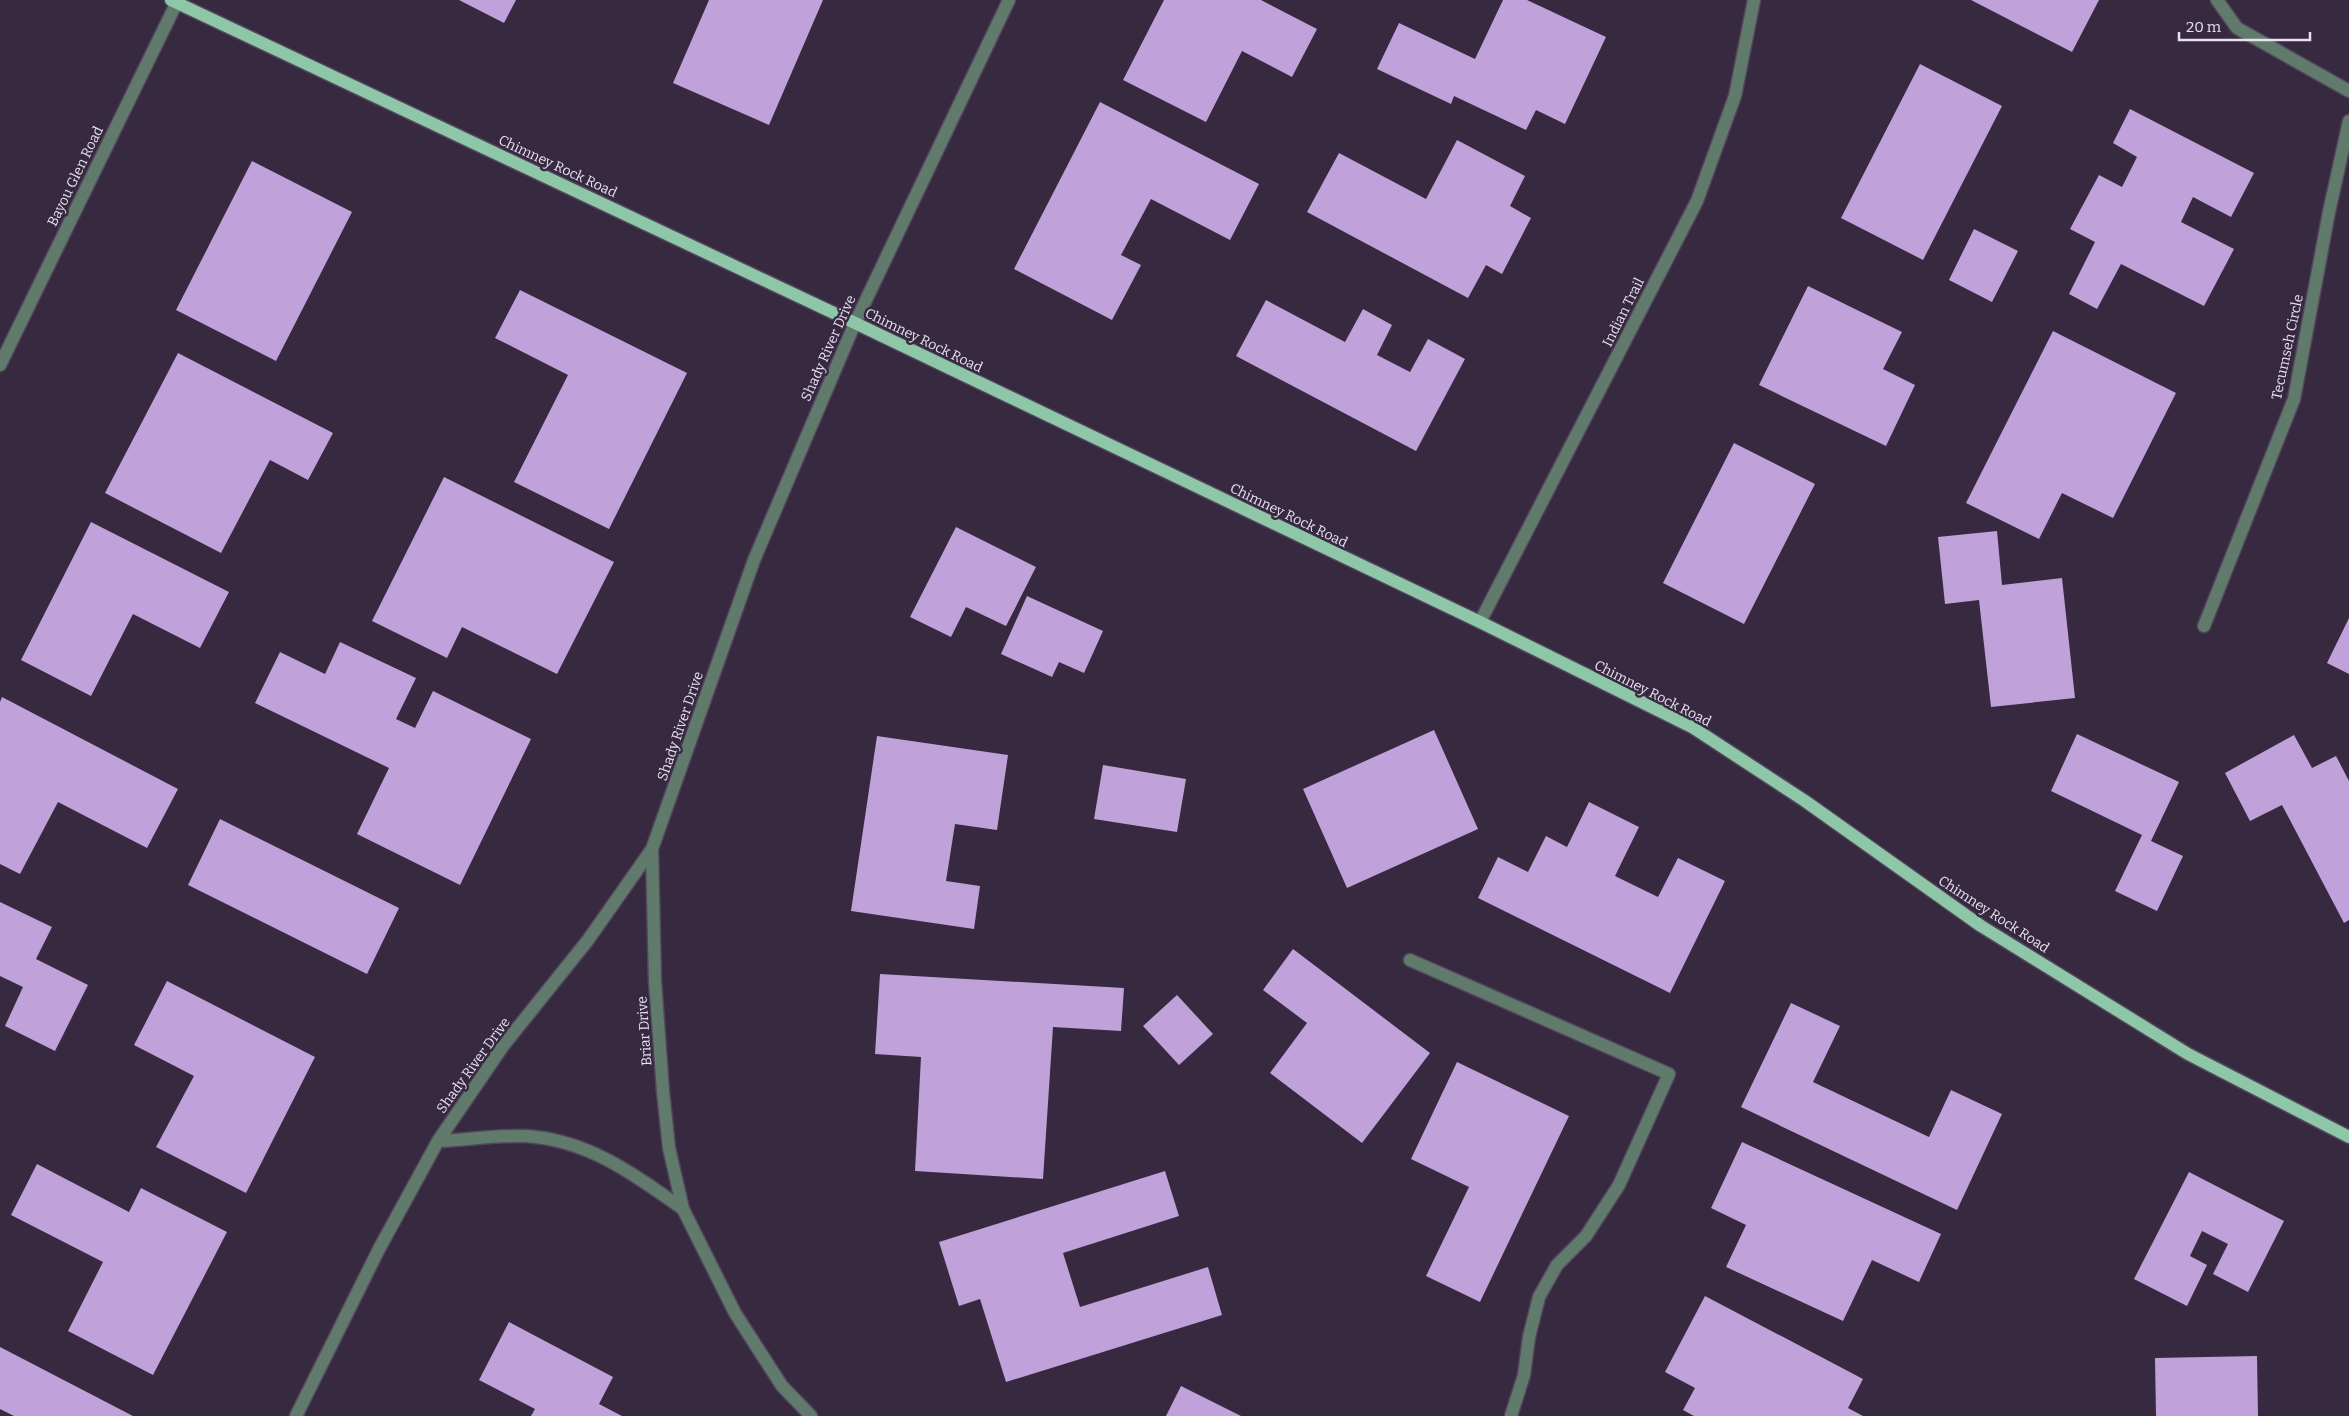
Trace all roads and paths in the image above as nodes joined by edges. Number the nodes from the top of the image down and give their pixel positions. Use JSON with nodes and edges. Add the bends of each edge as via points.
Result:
{"nodes":[{"id":1,"x":1009,"y":0,"type":"edge"},
{"id":2,"x":1754,"y":0,"type":"edge"},
{"id":3,"x":2216,"y":0,"type":"edge"},
{"id":4,"x":175,"y":1,"type":"edge"},
{"id":5,"x":2349,"y":91,"type":"edge"},
{"id":6,"x":2349,"y":121,"type":"edge"},
{"id":7,"x":855,"y":323,"type":"junction"},
{"id":8,"x":0,"y":365,"type":"edge"},
{"id":9,"x":1480,"y":622,"type":"junction"},
{"id":10,"x":2204,"y":626,"type":"dead end"},
{"id":11,"x":652,"y":849,"type":"junction"},
{"id":12,"x":1410,"y":960,"type":"dead end"},
{"id":13,"x":2349,"y":1137,"type":"edge"},
{"id":14,"x":438,"y":1141,"type":"junction"},
{"id":15,"x":684,"y":1209,"type":"junction"},
{"id":16,"x":296,"y":1416,"type":"edge"},
{"id":17,"x":811,"y":1416,"type":"edge"},
{"id":18,"x":1512,"y":1416,"type":"edge"}],
"edges":[{"from":1,"to":7,"type":"street","name":"Shady River Drive"},
{"from":2,"to":9,"type":"street","name":"Indian Trail","via":[[1735,96],[1697,201]]},
{"from":3,"to":5,"type":"street","via":[[2237,28]]},
{"from":4,"to":7,"type":"main road","name":"Chimney Rock Road"},
{"from":4,"to":8,"type":"street","name":"Bayou Glen Road"},
{"from":6,"to":10,"type":"street","name":"Tecumseh Circle","via":[[2294,399]]},
{"from":7,"to":9,"type":"main road","name":"Chimney Rock Road"},
{"from":7,"to":11,"type":"street","name":"Shady River Drive","via":[[754,560]]},
{"from":9,"to":13,"type":"main road","name":"Chimney Rock Road","via":[[1692,727],[1805,801],[1981,926],[2188,1054]]},
{"from":11,"to":14,"type":"street","name":"Shady River Drive","via":[[588,940],[503,1046]]},
{"from":11,"to":15,"type":"street","name":"Briar Drive","via":[[662,1073],[669,1148]]},
{"from":12,"to":18,"type":"street","via":[[1669,1074],[1619,1185],[1586,1236],[1557,1265],[1539,1297],[1524,1375]]},
{"from":14,"to":15,"type":"street","name":"Briar Drive","via":[[526,1136],[579,1146],[623,1166]]},
{"from":14,"to":16,"type":"street","name":"Shady River Drive","via":[[379,1249]]},
{"from":15,"to":17,"type":"street","name":"Briar Drive","via":[[735,1314],[782,1386]]}]}
